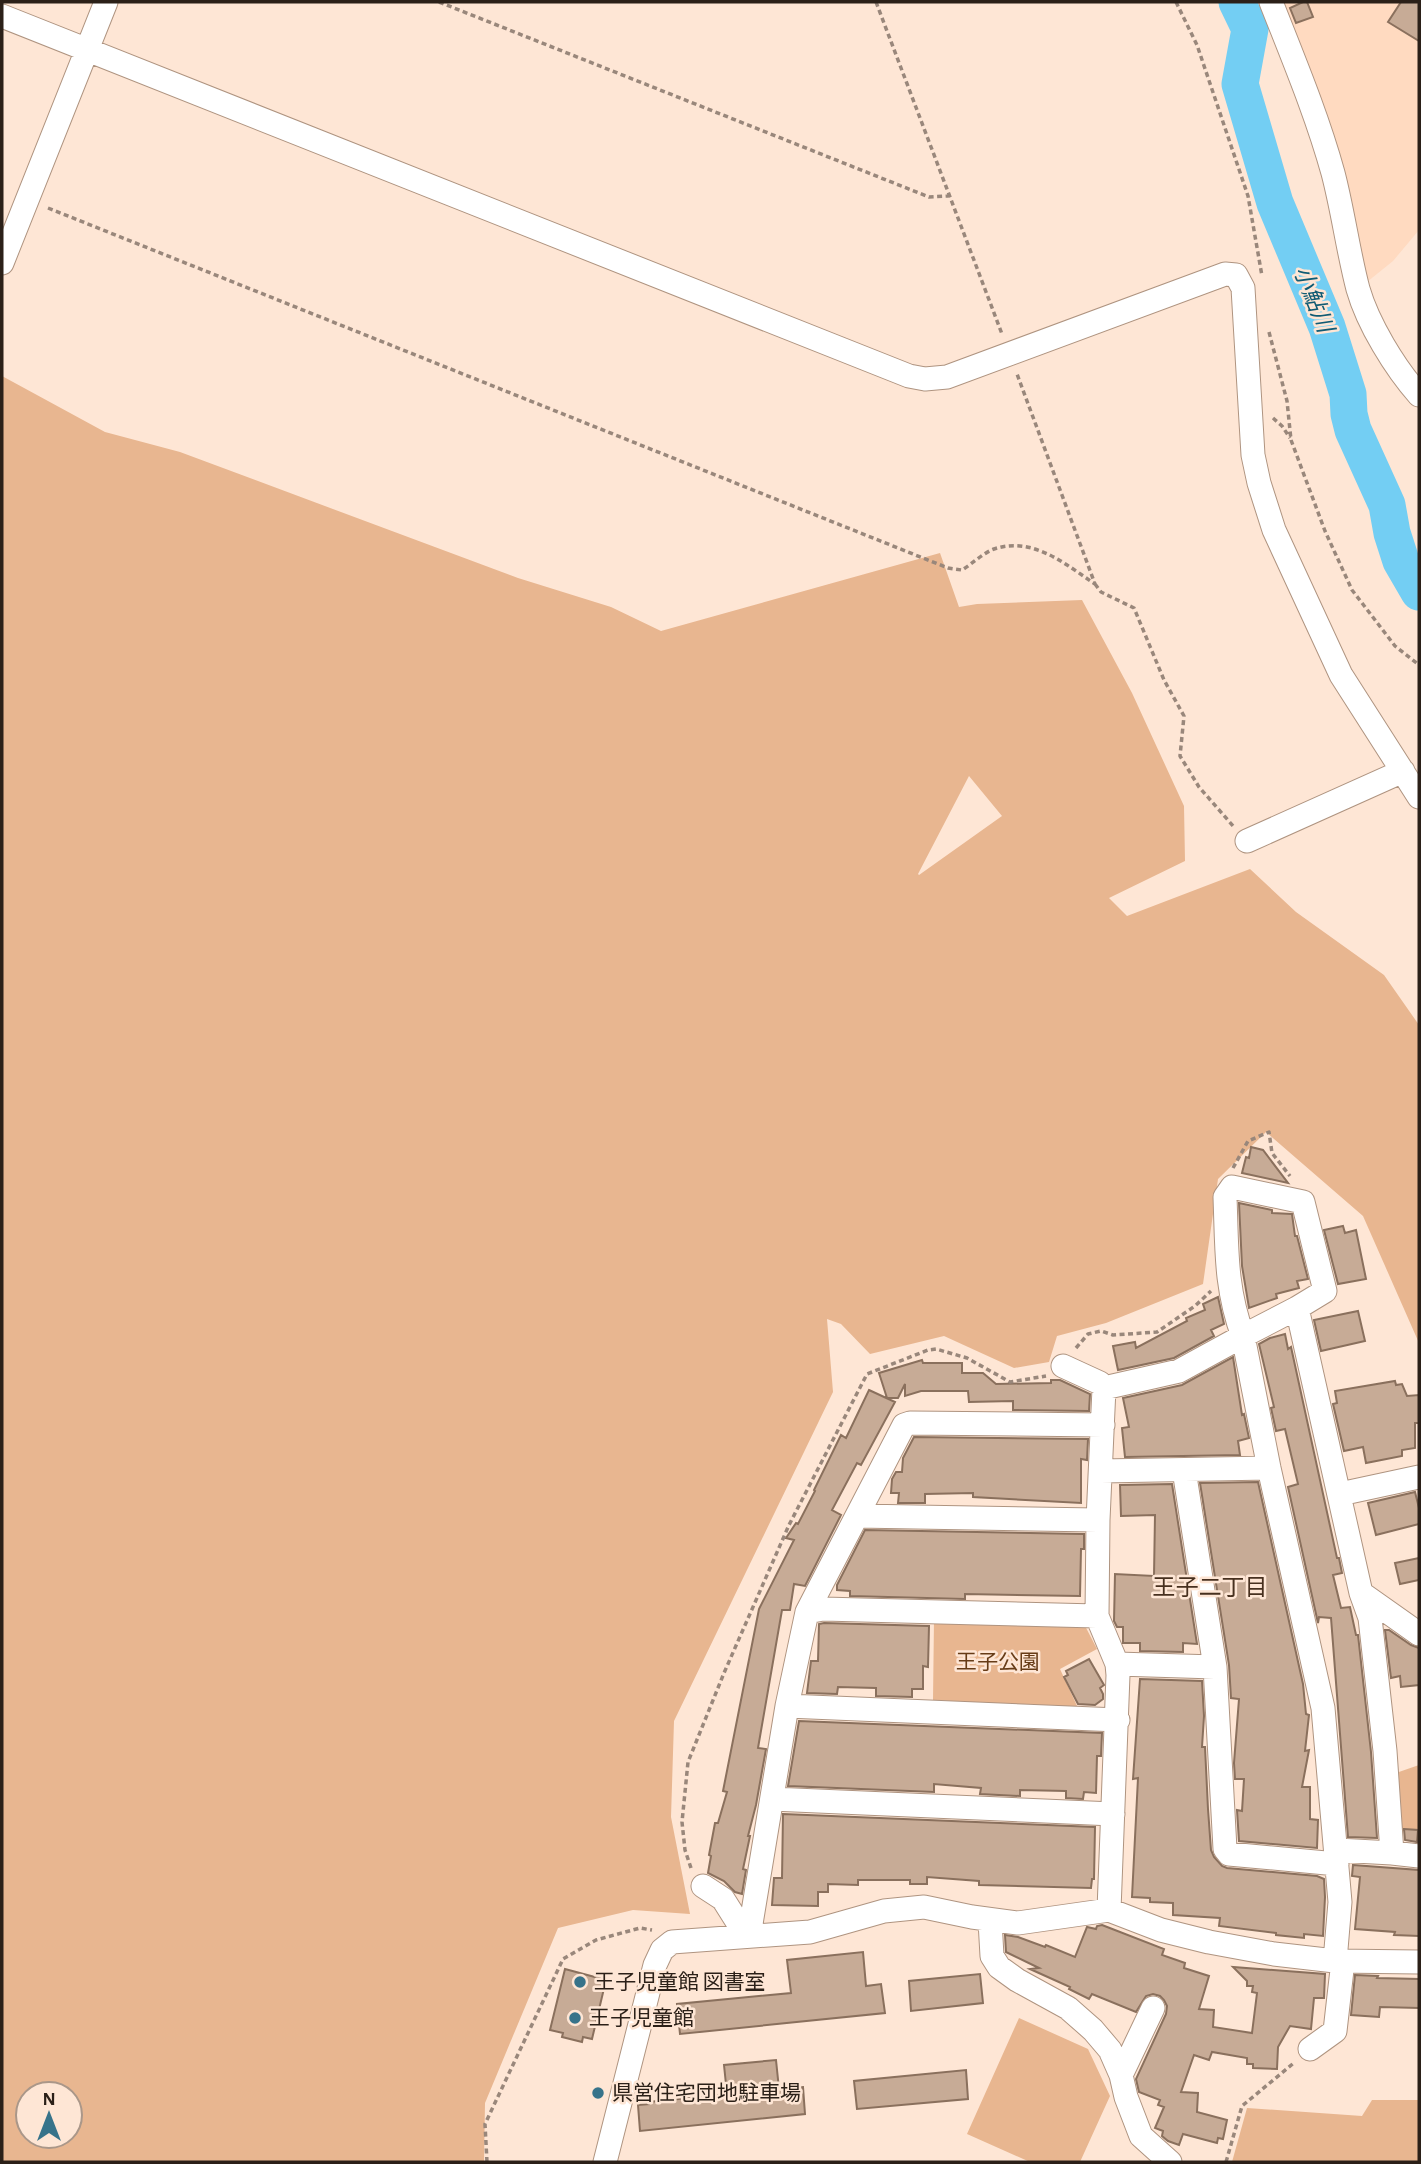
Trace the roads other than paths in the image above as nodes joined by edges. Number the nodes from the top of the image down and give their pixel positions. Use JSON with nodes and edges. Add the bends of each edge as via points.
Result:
{"nodes":[{"id":1,"x":106,"y":2,"type":"edge"},
{"id":2,"x":1271,"y":2,"type":"edge"},
{"id":3,"x":2,"y":16,"type":"edge"},
{"id":4,"x":87,"y":49,"type":"junction"},
{"id":5,"x":2,"y":263,"type":"edge"},
{"id":6,"x":1419,"y":395,"type":"edge"},
{"id":7,"x":1403,"y":771,"type":"junction"},
{"id":8,"x":1419,"y":797,"type":"edge"},
{"id":9,"x":1247,"y":841,"type":"road end"},
{"id":10,"x":1297,"y":1308,"type":"junction"},
{"id":11,"x":1243,"y":1336,"type":"junction"},
{"id":12,"x":1063,"y":1366,"type":"dead end"},
{"id":13,"x":1104,"y":1388,"type":"junction"},
{"id":14,"x":1102,"y":1425,"type":"junction"},
{"id":15,"x":1269,"y":1468,"type":"junction"},
{"id":16,"x":1184,"y":1470,"type":"junction"},
{"id":17,"x":1101,"y":1471,"type":"junction"},
{"id":18,"x":1419,"y":1477,"type":"edge"},
{"id":19,"x":1340,"y":1494,"type":"junction"},
{"id":20,"x":858,"y":1516,"type":"junction"},
{"id":21,"x":1098,"y":1520,"type":"junction"},
{"id":22,"x":1361,"y":1593,"type":"junction"},
{"id":23,"x":807,"y":1612,"type":"junction"},
{"id":24,"x":1097,"y":1616,"type":"junction"},
{"id":25,"x":1419,"y":1634,"type":"edge"},
{"id":26,"x":1117,"y":1664,"type":"junction"},
{"id":27,"x":1214,"y":1668,"type":"junction"},
{"id":28,"x":787,"y":1706,"type":"junction"},
{"id":29,"x":1118,"y":1720,"type":"junction"},
{"id":30,"x":772,"y":1799,"type":"junction"},
{"id":31,"x":1112,"y":1814,"type":"junction"},
{"id":32,"x":1392,"y":1853,"type":"junction"},
{"id":33,"x":1419,"y":1856,"type":"edge"},
{"id":34,"x":1337,"y":1857,"type":"junction"},
{"id":35,"x":703,"y":1886,"type":"road end"},
{"id":36,"x":1109,"y":1910,"type":"junction"},
{"id":37,"x":990,"y":1920,"type":"junction"},
{"id":38,"x":749,"y":1931,"type":"junction"},
{"id":39,"x":1339,"y":1961,"type":"junction"},
{"id":40,"x":1419,"y":1962,"type":"edge"},
{"id":41,"x":1152,"y":2023,"type":"dead end"},
{"id":42,"x":1310,"y":2049,"type":"road end"},
{"id":43,"x":1121,"y":2075,"type":"junction"},
{"id":44,"x":605,"y":2162,"type":"edge"},
{"id":45,"x":1170,"y":2162,"type":"edge"}],
"edges":[{"from":1,"to":4,"type":"street"},
{"from":2,"to":6,"type":"street","via":[[1333,174],[1359,292],[1380,340]]},
{"from":3,"to":4,"type":"street"},
{"from":4,"to":5,"type":"street"},
{"from":4,"to":7,"type":"street","via":[[909,376],[947,377],[1224,274],[1236,275],[1243,288],[1253,455],[1268,512],[1341,675]]},
{"from":7,"to":8,"type":"street"},
{"from":7,"to":9,"type":"street"},
{"from":10,"to":11,"type":"street"},
{"from":10,"to":11,"type":"street","via":[[1325,1291],[1303,1202],[1232,1187],[1224,1197],[1228,1279]]},
{"from":10,"to":19,"type":"street"},
{"from":11,"to":13,"type":"street","via":[[1179,1371]]},
{"from":11,"to":15,"type":"street"},
{"from":12,"to":13,"type":"street"},
{"from":13,"to":14,"type":"street"},
{"from":14,"to":17,"type":"street"},
{"from":14,"to":20,"type":"street","via":[[904,1425]]},
{"from":15,"to":16,"type":"street"},
{"from":15,"to":34,"type":"street","via":[[1324,1708]]},
{"from":16,"to":17,"type":"street"},
{"from":16,"to":27,"type":"street"},
{"from":17,"to":21,"type":"street"},
{"from":18,"to":19,"type":"street"},
{"from":19,"to":22,"type":"street"},
{"from":20,"to":21,"type":"street"},
{"from":20,"to":23,"type":"street"},
{"from":21,"to":24,"type":"street"},
{"from":22,"to":25,"type":"street"},
{"from":22,"to":32,"type":"street","via":[[1370,1618]]},
{"from":23,"to":24,"type":"street"},
{"from":23,"to":28,"type":"street"},
{"from":24,"to":26,"type":"street"},
{"from":26,"to":27,"type":"street"},
{"from":26,"to":29,"type":"street"},
{"from":27,"to":34,"type":"street","via":[[1224,1849],[1229,1854]]},
{"from":28,"to":29,"type":"street"},
{"from":28,"to":30,"type":"street"},
{"from":29,"to":31,"type":"street"},
{"from":30,"to":31,"type":"street"},
{"from":30,"to":38,"type":"street"},
{"from":31,"to":36,"type":"street"},
{"from":32,"to":33,"type":"street"},
{"from":32,"to":34,"type":"street"},
{"from":34,"to":39,"type":"street"},
{"from":35,"to":38,"type":"street","via":[[723,1899],[740,1926]]},
{"from":36,"to":37,"type":"street","via":[[1018,1923]]},
{"from":36,"to":39,"type":"street","via":[[1209,1942]]},
{"from":37,"to":38,"type":"street","via":[[924,1907],[884,1911],[810,1932]]},
{"from":37,"to":43,"type":"street","via":[[992,1956],[999,1967],[1068,2008],[1093,2030],[1110,2050]]},
{"from":38,"to":44,"type":"street","via":[[672,1942],[662,1950],[654,1965]]},
{"from":39,"to":40,"type":"street"},
{"from":39,"to":42,"type":"street","via":[[1335,2031]]},
{"from":41,"to":43,"type":"street"},
{"from":43,"to":45,"type":"street","via":[[1142,2136]]}]}
